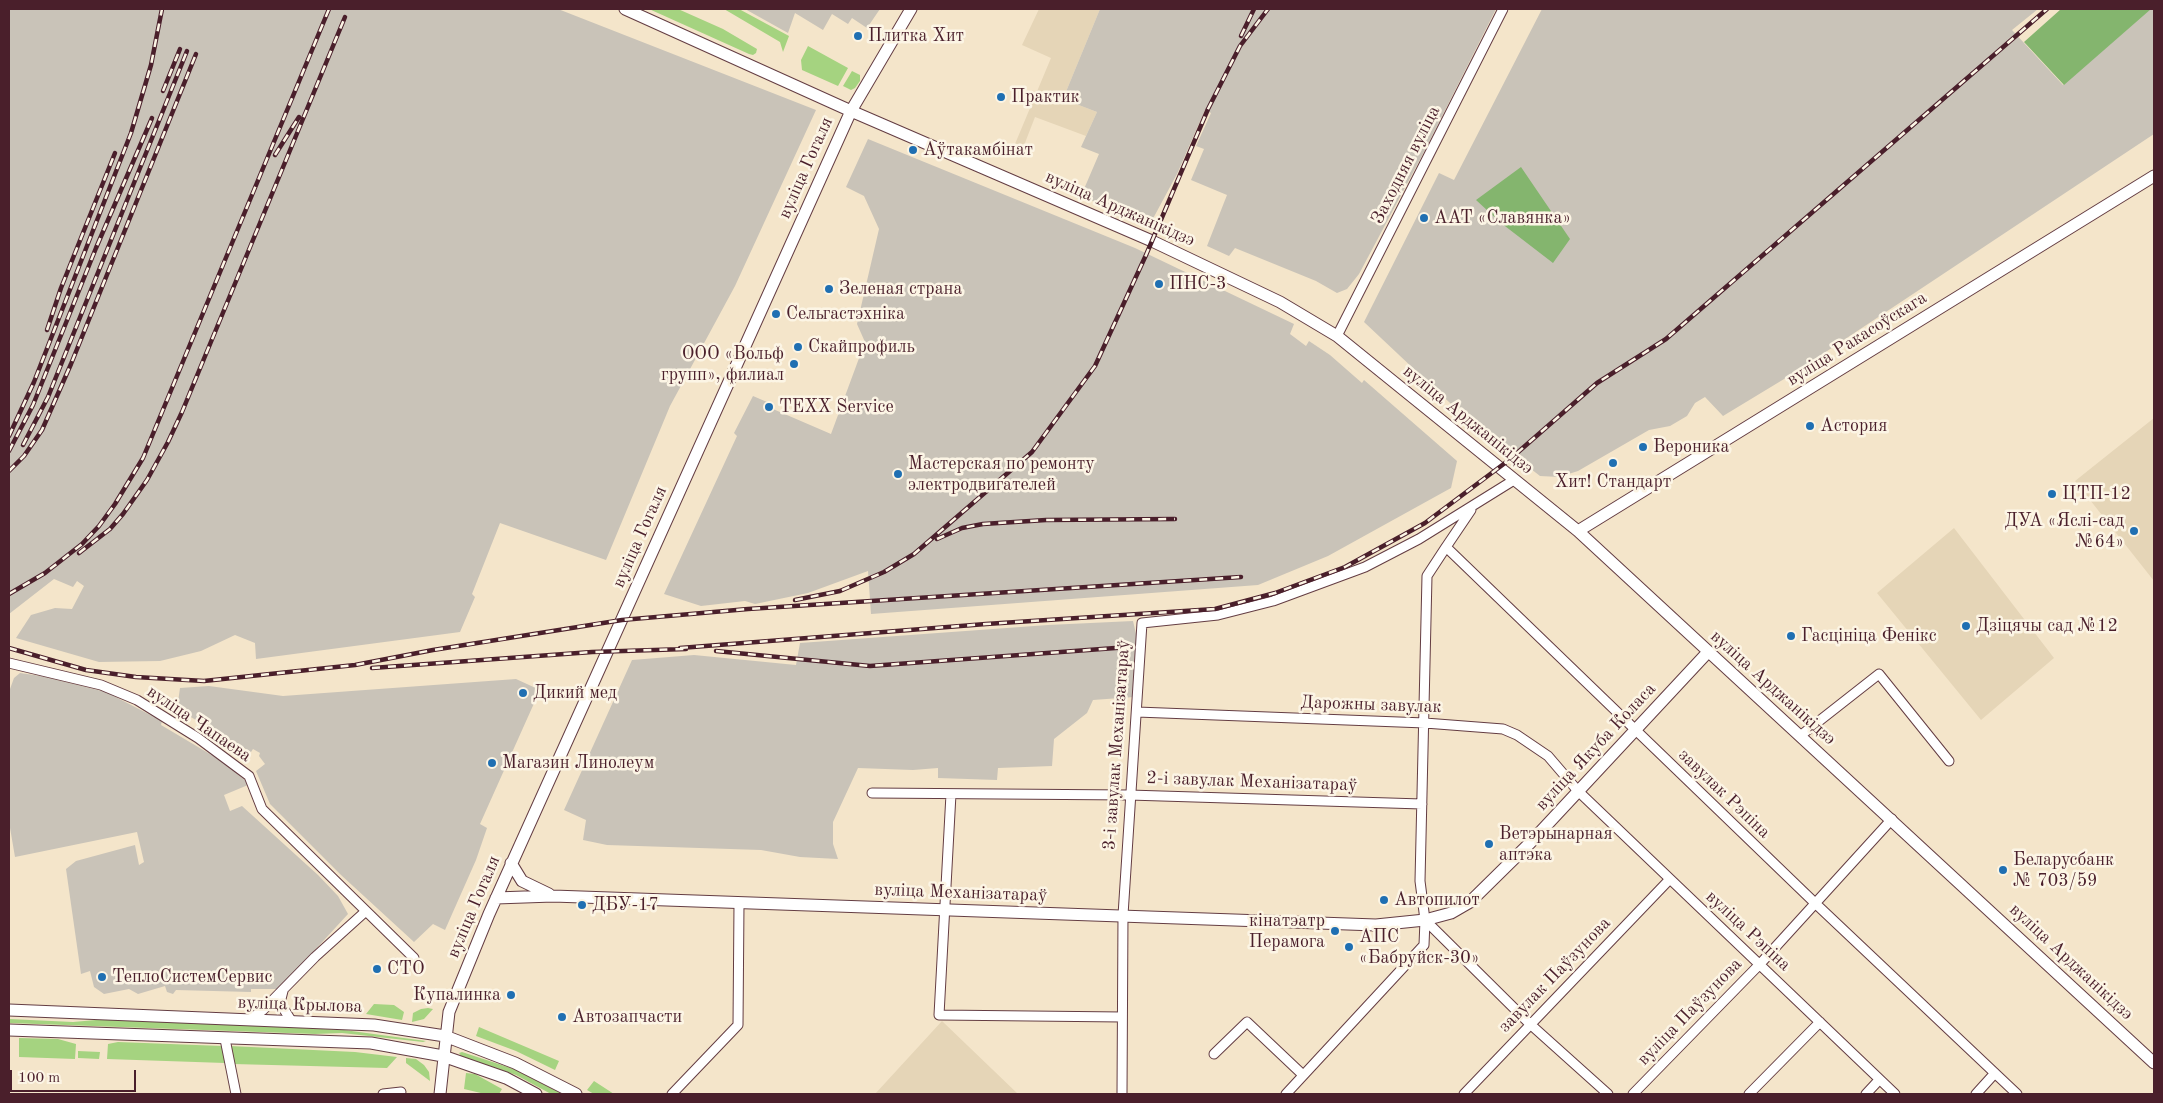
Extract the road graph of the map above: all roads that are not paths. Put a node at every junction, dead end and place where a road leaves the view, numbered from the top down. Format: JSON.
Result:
{"nodes":[{"id":1,"x":625,"y":9,"type":"edge"},
{"id":2,"x":911,"y":9,"type":"edge"},
{"id":3,"x":1503,"y":9,"type":"edge"},
{"id":4,"x":851,"y":111,"type":"junction"},
{"id":5,"x":2154,"y":176,"type":"edge"},
{"id":6,"x":1337,"y":336,"type":"junction"},
{"id":7,"x":1514,"y":480,"type":"junction"},
{"id":8,"x":1473,"y":507,"type":"junction"},
{"id":9,"x":1578,"y":531,"type":"junction"},
{"id":10,"x":1446,"y":548,"type":"junction"},
{"id":11,"x":1708,"y":652,"type":"junction"},
{"id":12,"x":9,"y":663,"type":"edge"},
{"id":13,"x":1137,"y":712,"type":"junction"},
{"id":14,"x":1425,"y":723,"type":"junction"},
{"id":15,"x":1635,"y":730,"type":"junction"},
{"id":16,"x":1800,"y":736,"type":"junction"},
{"id":17,"x":1949,"y":761,"type":"dead end"},
{"id":18,"x":1578,"y":791,"type":"junction"},
{"id":19,"x":872,"y":793,"type":"dead end"},
{"id":20,"x":950,"y":794,"type":"junction"},
{"id":21,"x":1129,"y":795,"type":"junction"},
{"id":22,"x":1422,"y":804,"type":"junction"},
{"id":23,"x":1892,"y":819,"type":"junction"},
{"id":24,"x":512,"y":863,"type":"junction"},
{"id":25,"x":1670,"y":880,"type":"junction"},
{"id":26,"x":552,"y":896,"type":"junction"},
{"id":27,"x":496,"y":898,"type":"junction"},
{"id":28,"x":739,"y":904,"type":"junction"},
{"id":29,"x":1816,"y":904,"type":"junction"},
{"id":30,"x":366,"y":911,"type":"junction"},
{"id":31,"x":945,"y":911,"type":"junction"},
{"id":32,"x":1123,"y":915,"type":"junction"},
{"id":33,"x":1425,"y":920,"type":"junction"},
{"id":34,"x":414,"y":958,"type":"dead end"},
{"id":35,"x":1760,"y":964,"type":"junction"},
{"id":36,"x":283,"y":991,"type":"junction"},
{"id":37,"x":9,"y":1010,"type":"edge"},
{"id":38,"x":1122,"y":1018,"type":"junction"},
{"id":39,"x":248,"y":1020,"type":"junction"},
{"id":40,"x":292,"y":1022,"type":"junction"},
{"id":41,"x":1820,"y":1022,"type":"junction"},
{"id":42,"x":1530,"y":1024,"type":"junction"},
{"id":43,"x":9,"y":1030,"type":"edge"},
{"id":44,"x":445,"y":1036,"type":"junction"},
{"id":45,"x":225,"y":1039,"type":"junction"},
{"id":46,"x":1214,"y":1054,"type":"dead end"},
{"id":47,"x":443,"y":1056,"type":"junction"},
{"id":48,"x":2154,"y":1063,"type":"edge"},
{"id":49,"x":1995,"y":1073,"type":"junction"},
{"id":50,"x":1303,"y":1076,"type":"junction"},
{"id":51,"x":1879,"y":1080,"type":"junction"},
{"id":52,"x":401,"y":1092,"type":"dead end"},
{"id":53,"x":236,"y":1094,"type":"edge"},
{"id":54,"x":383,"y":1094,"type":"edge"},
{"id":55,"x":440,"y":1094,"type":"edge"},
{"id":56,"x":536,"y":1094,"type":"edge"},
{"id":57,"x":576,"y":1094,"type":"edge"},
{"id":58,"x":672,"y":1094,"type":"edge"},
{"id":59,"x":1122,"y":1094,"type":"edge"},
{"id":60,"x":1286,"y":1094,"type":"edge"},
{"id":61,"x":1464,"y":1094,"type":"edge"},
{"id":62,"x":1608,"y":1094,"type":"edge"},
{"id":63,"x":1633,"y":1094,"type":"edge"},
{"id":64,"x":1749,"y":1094,"type":"edge"},
{"id":65,"x":1866,"y":1094,"type":"edge"},
{"id":66,"x":1895,"y":1094,"type":"edge"},
{"id":67,"x":1976,"y":1094,"type":"edge"},
{"id":68,"x":2016,"y":1094,"type":"edge"}],
"edges":[{"from":1,"to":4,"type":"main road","name":"вуліца Арджанікідзэ"},
{"from":2,"to":4,"type":"main road","name":"вуліца Гогаля"},
{"from":3,"to":6,"type":"street","name":"Заходняя вуліца"},
{"from":4,"to":6,"type":"main road","name":"вуліца Арджанікідзэ"},
{"from":4,"to":24,"type":"main road","name":"вуліца Гогаля"},
{"from":5,"to":9,"type":"main road","name":"вуліца Ракасоўскага"},
{"from":6,"to":7,"type":"main road","name":"вуліца Арджанікідзэ"},
{"from":7,"to":8,"type":"street","name":"3-і завулак Механізатараў"},
{"from":7,"to":9,"type":"main road","name":"вуліца Арджанікідзэ"},
{"from":8,"to":10,"type":"street"},
{"from":8,"to":13,"type":"street","name":"3-і завулак Механізатараў"},
{"from":9,"to":11,"type":"main road","name":"вуліца Арджанікідзэ"},
{"from":10,"to":14,"type":"street"},
{"from":10,"to":15,"type":"street","name":"завулак Рэпіна"},
{"from":11,"to":15,"type":"main road","name":"вуліца Якуба Коласа"},
{"from":11,"to":16,"type":"main road","name":"вуліца Арджанікідзэ"},
{"from":12,"to":30,"type":"street","name":"вуліца Чапаева"},
{"from":13,"to":14,"type":"street","name":"Дарожны завулак"},
{"from":13,"to":21,"type":"street","name":"3-і завулак Механізатараў"},
{"from":14,"to":18,"type":"street","name":"Дарожны завулак"},
{"from":14,"to":22,"type":"street"},
{"from":15,"to":18,"type":"main road","name":"вуліца Якуба Коласа"},
{"from":15,"to":29,"type":"street","name":"завулак Рэпіна"},
{"from":16,"to":17,"type":"street"},
{"from":16,"to":23,"type":"main road","name":"вуліца Арджанікідзэ"},
{"from":18,"to":25,"type":"street","name":"вуліца Рэпіна"},
{"from":18,"to":33,"type":"main road","name":"вуліца Якуба Коласа"},
{"from":19,"to":20,"type":"street","name":"2-і завулак Механізатараў"},
{"from":20,"to":21,"type":"street","name":"2-і завулак Механізатараў"},
{"from":20,"to":31,"type":"street"},
{"from":21,"to":22,"type":"street","name":"2-і завулак Механізатараў"},
{"from":21,"to":32,"type":"street","name":"3-і завулак Механізатараў"},
{"from":22,"to":33,"type":"street"},
{"from":23,"to":29,"type":"street","name":"вуліца Паўзунова"},
{"from":23,"to":48,"type":"main road","name":"вуліца Арджанікідзэ"},
{"from":24,"to":26,"type":"main road"},
{"from":24,"to":27,"type":"main road","name":"вуліца Гогаля"},
{"from":25,"to":35,"type":"street","name":"вуліца Рэпіна"},
{"from":25,"to":42,"type":"street","name":"завулак Паўзунова"},
{"from":26,"to":27,"type":"main road","name":"вуліца Механізатараў"},
{"from":26,"to":28,"type":"main road","name":"вуліца Механізатараў"},
{"from":27,"to":44,"type":"main road","name":"вуліца Гогаля"},
{"from":28,"to":31,"type":"main road","name":"вуліца Механізатараў"},
{"from":28,"to":58,"type":"street"},
{"from":29,"to":35,"type":"street","name":"вуліца Паўзунова"},
{"from":29,"to":49,"type":"street","name":"завулак Рэпіна"},
{"from":30,"to":34,"type":"street","name":"вуліца Чапаева"},
{"from":30,"to":36,"type":"street"},
{"from":31,"to":32,"type":"main road","name":"вуліца Механізатараў"},
{"from":31,"to":38,"type":"street"},
{"from":32,"to":33,"type":"main road","name":"вуліца Механізатараў"},
{"from":32,"to":38,"type":"street","name":"3-і завулак Механізатараў"},
{"from":33,"to":42,"type":"street"},
{"from":33,"to":50,"type":"street"},
{"from":35,"to":41,"type":"street","name":"вуліца Рэпіна"},
{"from":35,"to":63,"type":"street","name":"вуліца Паўзунова"},
{"from":36,"to":39,"type":"street"},
{"from":36,"to":40,"type":"street"},
{"from":37,"to":39,"type":"main road","name":"вуліца Крылова"},
{"from":38,"to":59,"type":"street","name":"3-і завулак Механізатараў"},
{"from":39,"to":40,"type":"main road","name":"вуліца Крылова"},
{"from":40,"to":44,"type":"main road","name":"вуліца Крылова"},
{"from":41,"to":51,"type":"street","name":"вуліца Рэпіна"},
{"from":41,"to":64,"type":"street"},
{"from":42,"to":61,"type":"street","name":"завулак Паўзунова"},
{"from":42,"to":62,"type":"street"},
{"from":43,"to":45,"type":"main road","name":"вуліца Крылова"},
{"from":44,"to":47,"type":"main road","name":"вуліца Гогаля"},
{"from":44,"to":57,"type":"main road","name":"вуліца Крылова"},
{"from":45,"to":47,"type":"main road","name":"вуліца Крылова"},
{"from":45,"to":53,"type":"street"},
{"from":46,"to":50,"type":"street"},
{"from":47,"to":55,"type":"main road","name":"вуліца Гогаля"},
{"from":47,"to":56,"type":"main road","name":"вуліца Крылова"},
{"from":49,"to":67,"type":"street"},
{"from":49,"to":68,"type":"street","name":"завулак Рэпіна"},
{"from":50,"to":60,"type":"street"},
{"from":51,"to":65,"type":"street"},
{"from":51,"to":66,"type":"street","name":"вуліца Рэпіна"},
{"from":52,"to":54,"type":"street"}]}
